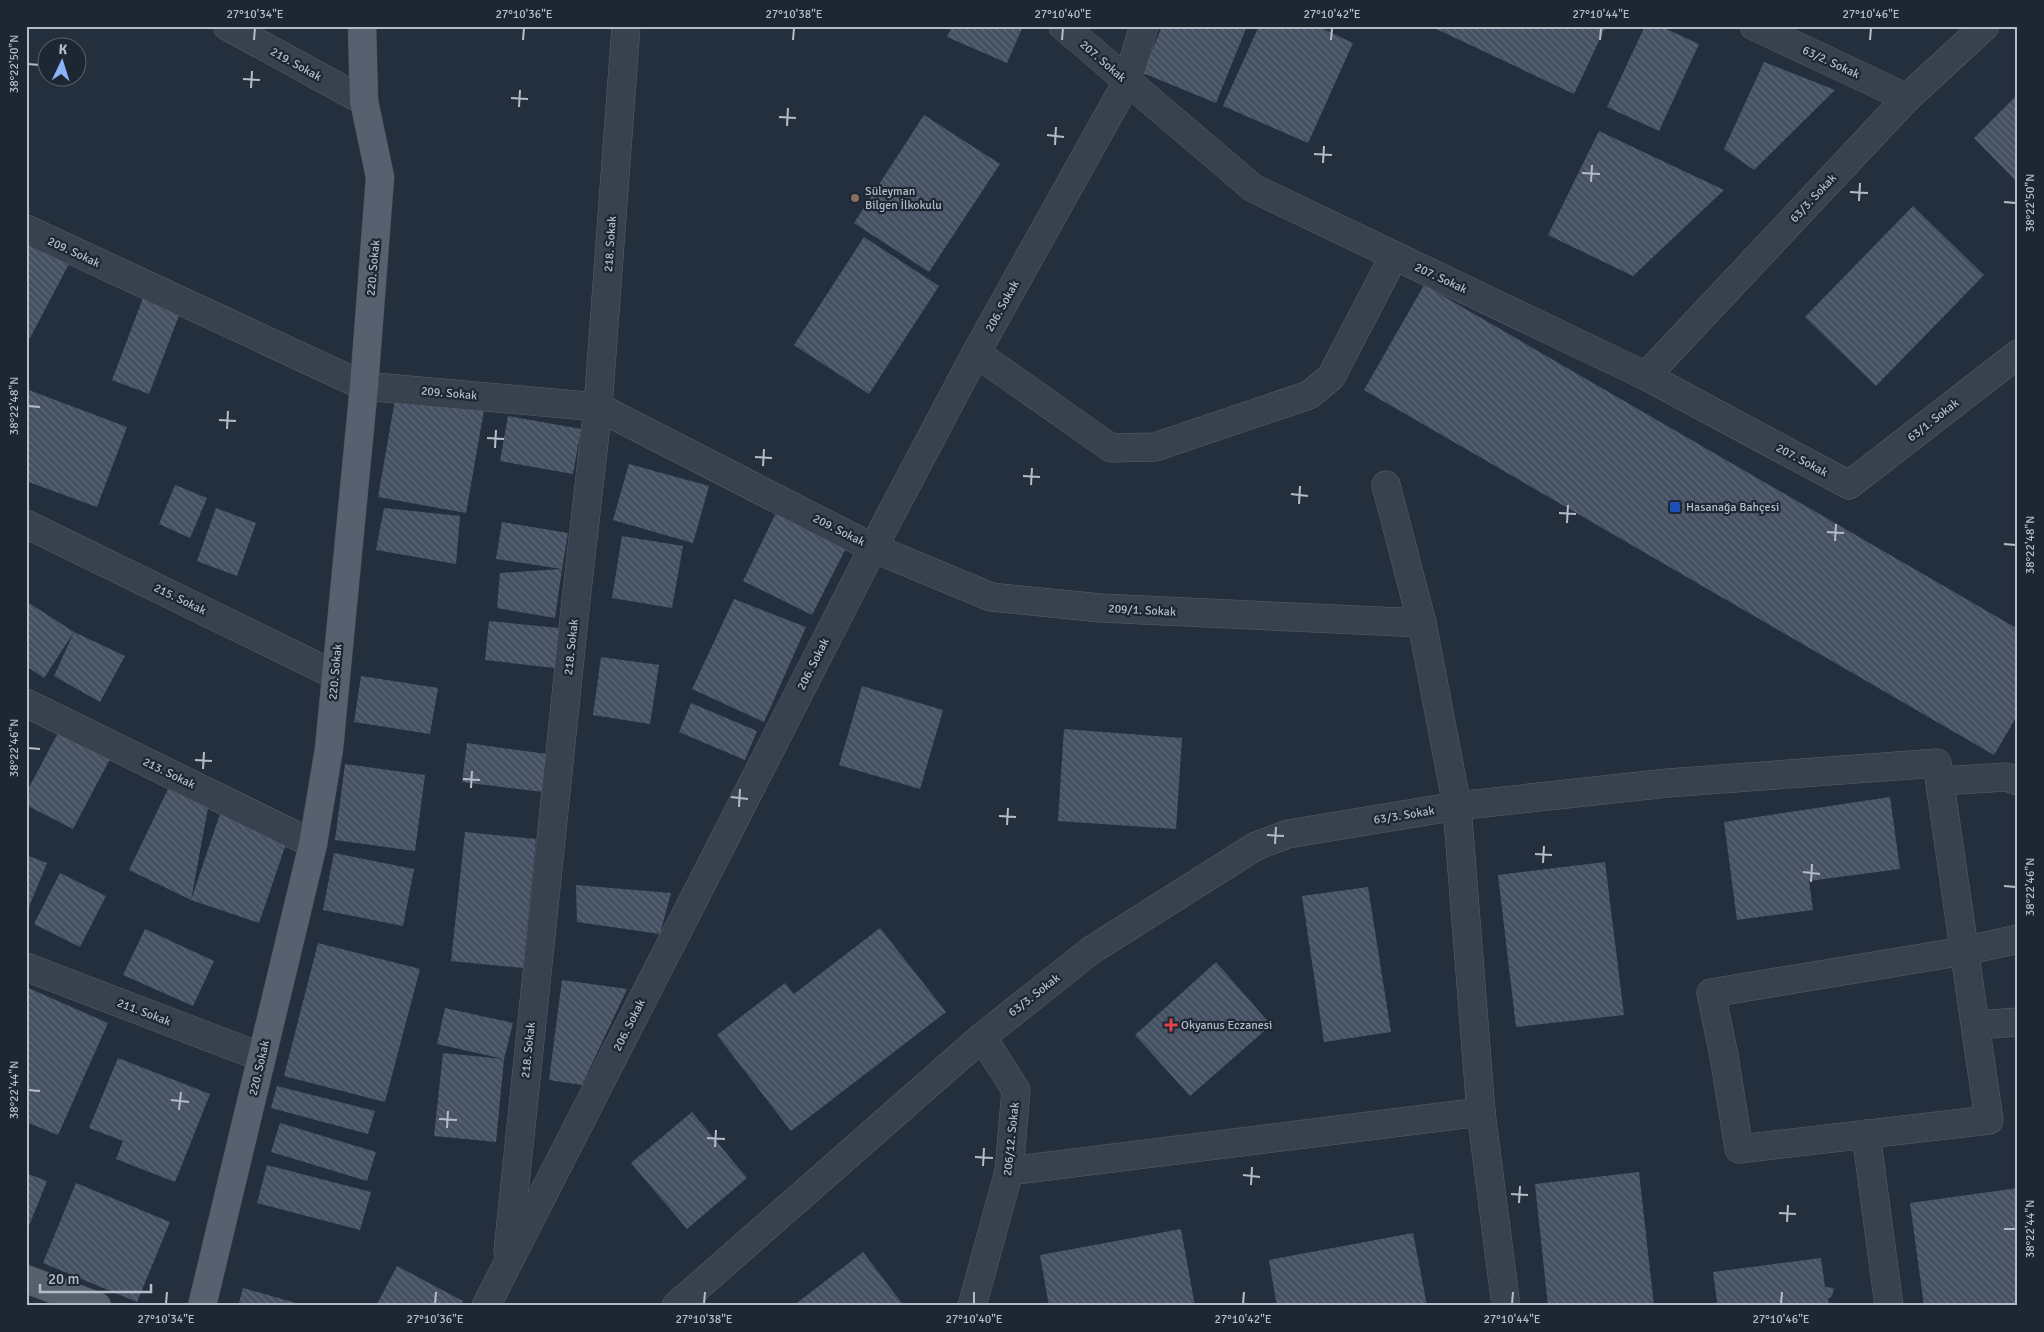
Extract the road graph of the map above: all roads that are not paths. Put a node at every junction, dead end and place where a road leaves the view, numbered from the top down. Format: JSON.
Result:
{"nodes":[{"id":1,"x":227,"y":26,"type":"edge"},
{"id":2,"x":362,"y":26,"type":"edge"},
{"id":3,"x":626,"y":26,"type":"edge"},
{"id":4,"x":1063,"y":26,"type":"edge"},
{"id":5,"x":1144,"y":26,"type":"edge"},
{"id":6,"x":1754,"y":26,"type":"edge"},
{"id":7,"x":1985,"y":26,"type":"edge"},
{"id":8,"x":1127,"y":82,"type":"junction"},
{"id":9,"x":1907,"y":98,"type":"junction"},
{"id":10,"x":364,"y":101,"type":"junction"},
{"id":11,"x":26,"y":229,"type":"edge"},
{"id":12,"x":1394,"y":256,"type":"junction"},
{"id":13,"x":976,"y":353,"type":"junction"},
{"id":14,"x":2018,"y":354,"type":"edge"},
{"id":15,"x":1646,"y":376,"type":"junction"},
{"id":16,"x":364,"y":386,"type":"junction"},
{"id":17,"x":598,"y":407,"type":"junction"},
{"id":18,"x":1386,"y":485,"type":"dead end"},
{"id":19,"x":1849,"y":486,"type":"joint"},
{"id":20,"x":26,"y":524,"type":"edge"},
{"id":21,"x":873,"y":548,"type":"junction"},
{"id":22,"x":1422,"y":623,"type":"junction"},
{"id":23,"x":335,"y":674,"type":"junction"},
{"id":24,"x":26,"y":703,"type":"edge"},
{"id":25,"x":1940,"y":781,"type":"junction"},
{"id":26,"x":2018,"y":781,"type":"edge"},
{"id":27,"x":1457,"y":806,"type":"junction"},
{"id":28,"x":313,"y":844,"type":"junction"},
{"id":29,"x":2018,"y":939,"type":"edge"},
{"id":30,"x":1964,"y":951,"type":"junction"},
{"id":31,"x":26,"y":966,"type":"edge"},
{"id":32,"x":2018,"y":1022,"type":"edge"},
{"id":33,"x":1977,"y":1025,"type":"junction"},
{"id":34,"x":982,"y":1037,"type":"junction"},
{"id":35,"x":262,"y":1057,"type":"junction"},
{"id":36,"x":1480,"y":1112,"type":"junction"},
{"id":37,"x":1866,"y":1134,"type":"junction"},
{"id":38,"x":1009,"y":1171,"type":"junction"},
{"id":39,"x":506,"y":1267,"type":"junction"},
{"id":40,"x":26,"y":1279,"type":"edge"},
{"id":41,"x":97,"y":1306,"type":"edge"},
{"id":42,"x":202,"y":1306,"type":"edge"},
{"id":43,"x":486,"y":1306,"type":"edge"},
{"id":44,"x":676,"y":1306,"type":"edge"},
{"id":45,"x":972,"y":1306,"type":"edge"},
{"id":46,"x":1506,"y":1306,"type":"edge"},
{"id":47,"x":1889,"y":1306,"type":"edge"}],
"edges":[{"from":1,"to":10,"type":"street","name":"219. Sokak"},
{"from":2,"to":10,"type":"main road","name":"220. Sokak"},
{"from":3,"to":17,"type":"street","name":"218. Sokak"},
{"from":4,"to":8,"type":"street","name":"207. Sokak"},
{"from":5,"to":8,"type":"street","name":"206. Sokak"},
{"from":6,"to":9,"type":"street","name":"63/2. Sokak"},
{"from":7,"to":9,"type":"street","name":"63/3. Sokak"},
{"from":8,"to":12,"type":"street","name":"207. Sokak"},
{"from":8,"to":13,"type":"street","name":"206. Sokak"},
{"from":9,"to":15,"type":"street","name":"63/3. Sokak"},
{"from":10,"to":16,"type":"main road","name":"220. Sokak"},
{"from":11,"to":16,"type":"street","name":"209. Sokak"},
{"from":12,"to":13,"type":"street"},
{"from":12,"to":15,"type":"street","name":"207. Sokak"},
{"from":13,"to":21,"type":"street","name":"206. Sokak"},
{"from":14,"to":19,"type":"street","name":"63/1. Sokak"},
{"from":15,"to":19,"type":"street","name":"207. Sokak"},
{"from":16,"to":17,"type":"street","name":"209. Sokak"},
{"from":16,"to":23,"type":"main road","name":"220. Sokak"},
{"from":17,"to":21,"type":"street","name":"209. Sokak"},
{"from":17,"to":39,"type":"street","name":"218. Sokak"},
{"from":18,"to":22,"type":"street"},
{"from":20,"to":23,"type":"street","name":"215. Sokak"},
{"from":21,"to":22,"type":"street","name":"209/1. Sokak"},
{"from":21,"to":39,"type":"street","name":"206. Sokak"},
{"from":22,"to":27,"type":"street"},
{"from":23,"to":28,"type":"main road","name":"220. Sokak"},
{"from":24,"to":28,"type":"street","name":"213. Sokak"},
{"from":25,"to":26,"type":"street"},
{"from":25,"to":27,"type":"street","name":"63/3. Sokak"},
{"from":25,"to":30,"type":"street"},
{"from":27,"to":34,"type":"street","name":"63/3. Sokak"},
{"from":27,"to":36,"type":"street"},
{"from":28,"to":35,"type":"main road","name":"220. Sokak"},
{"from":29,"to":30,"type":"street"},
{"from":30,"to":33,"type":"street"},
{"from":30,"to":37,"type":"street"},
{"from":31,"to":35,"type":"street","name":"211. Sokak"},
{"from":32,"to":33,"type":"street"},
{"from":33,"to":37,"type":"street"},
{"from":34,"to":38,"type":"street","name":"206/12. Sokak"},
{"from":34,"to":44,"type":"street","name":"63/3. Sokak"},
{"from":35,"to":42,"type":"main road","name":"220. Sokak"},
{"from":36,"to":38,"type":"street"},
{"from":36,"to":46,"type":"street"},
{"from":37,"to":47,"type":"street"},
{"from":38,"to":45,"type":"street","name":"206/12. Sokak"},
{"from":39,"to":43,"type":"street","name":"206. Sokak"},
{"from":40,"to":41,"type":"main road"}]}
